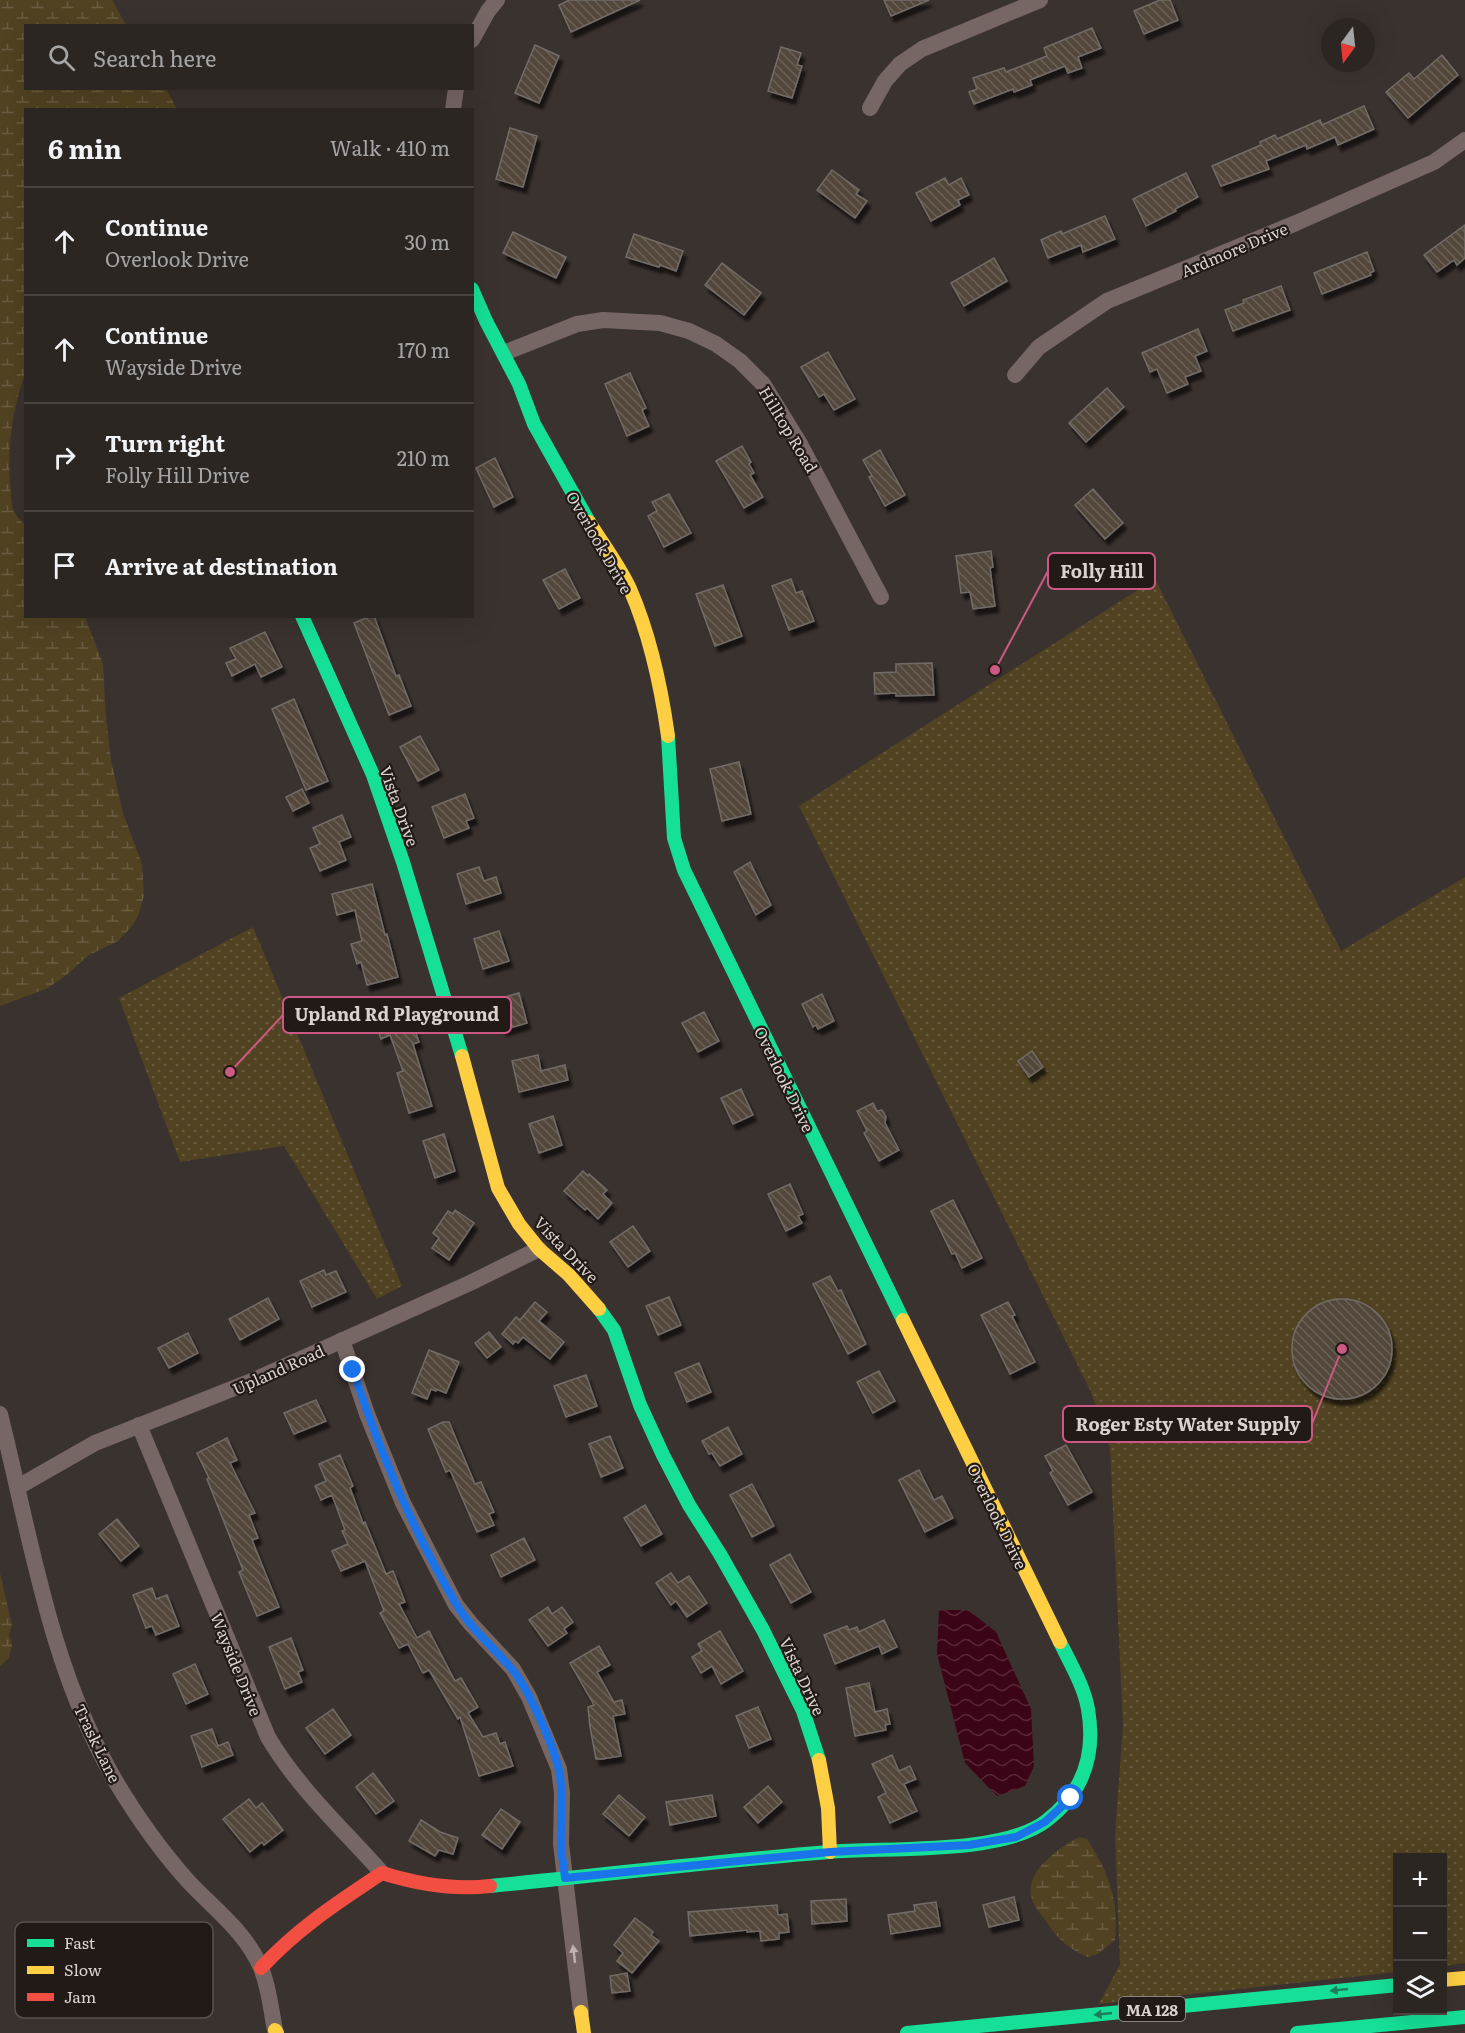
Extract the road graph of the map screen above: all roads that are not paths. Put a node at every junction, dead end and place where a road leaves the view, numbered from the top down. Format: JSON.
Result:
{"nodes":[{"id":1,"x":497,"y":0,"type":"edge"},
{"id":2,"x":1040,"y":0,"type":"edge"},
{"id":3,"x":474,"y":36,"type":"edge"},
{"id":4,"x":456,"y":90,"type":"edge"},
{"id":5,"x":453,"y":108,"type":"edge"},
{"id":6,"x":870,"y":108,"type":"dead end"},
{"id":7,"x":1465,"y":140,"type":"edge"},
{"id":8,"x":474,"y":294,"type":"edge"},
{"id":9,"x":504,"y":353,"type":"junction"},
{"id":10,"x":1015,"y":375,"type":"dead end"},
{"id":11,"x":881,"y":597,"type":"dead end"},
{"id":12,"x":303,"y":618,"type":"edge"},
{"id":13,"x":539,"y":1250,"type":"junction"},
{"id":14,"x":342,"y":1340,"type":"junction"},
{"id":15,"x":0,"y":1414,"type":"edge"},
{"id":16,"x":139,"y":1425,"type":"junction"},
{"id":17,"x":18,"y":1487,"type":"junction"},
{"id":18,"x":830,"y":1852,"type":"junction"},
{"id":19,"x":382,"y":1873,"type":"junction"},
{"id":20,"x":565,"y":1878,"type":"junction"},
{"id":21,"x":261,"y":1968,"type":"junction"},
{"id":22,"x":1465,"y":1978,"type":"edge"},
{"id":23,"x":1447,"y":1980,"type":"edge"},
{"id":24,"x":1393,"y":1985,"type":"edge"},
{"id":25,"x":581,"y":2012,"type":"joint"},
{"id":26,"x":1465,"y":2017,"type":"edge"},
{"id":27,"x":276,"y":2032,"type":"edge"},
{"id":28,"x":584,"y":2033,"type":"edge"},
{"id":29,"x":907,"y":2033,"type":"edge"},
{"id":30,"x":1298,"y":2033,"type":"edge"}],
"edges":[{"from":1,"to":3,"type":"street"},
{"from":2,"to":6,"type":"street"},
{"from":4,"to":5,"type":"street"},
{"from":7,"to":10,"type":"street","name":"Ardmore Drive"},
{"from":8,"to":9,"type":"main road","name":"Overlook Drive"},
{"from":9,"to":11,"type":"street","name":"Hilltop Road"},
{"from":9,"to":18,"type":"main road","name":"Overlook Drive"},
{"from":12,"to":13,"type":"main road","name":"Vista Drive"},
{"from":13,"to":14,"type":"street","name":"Upland Road"},
{"from":13,"to":18,"type":"main road","name":"Vista Drive"},
{"from":14,"to":16,"type":"street","name":"Upland Road"},
{"from":14,"to":20,"type":"street"},
{"from":15,"to":17,"type":"street","name":"Trask Lane"},
{"from":16,"to":17,"type":"street","name":"Upland Road"},
{"from":16,"to":19,"type":"street","name":"Wayside Drive"},
{"from":17,"to":21,"type":"street","name":"Trask Lane"},
{"from":18,"to":20,"type":"main road"},
{"from":19,"to":20,"type":"main road"},
{"from":19,"to":21,"type":"main road"},
{"from":25,"to":20,"type":"street","one_way":true},
{"from":21,"to":27,"type":"street","name":"Trask Lane"},
{"from":22,"to":23,"type":"main road"},
{"from":24,"to":29,"type":"main road","number":"MA 128","one_way":true},
{"from":25,"to":28,"type":"main road"},
{"from":26,"to":30,"type":"main road"}]}
